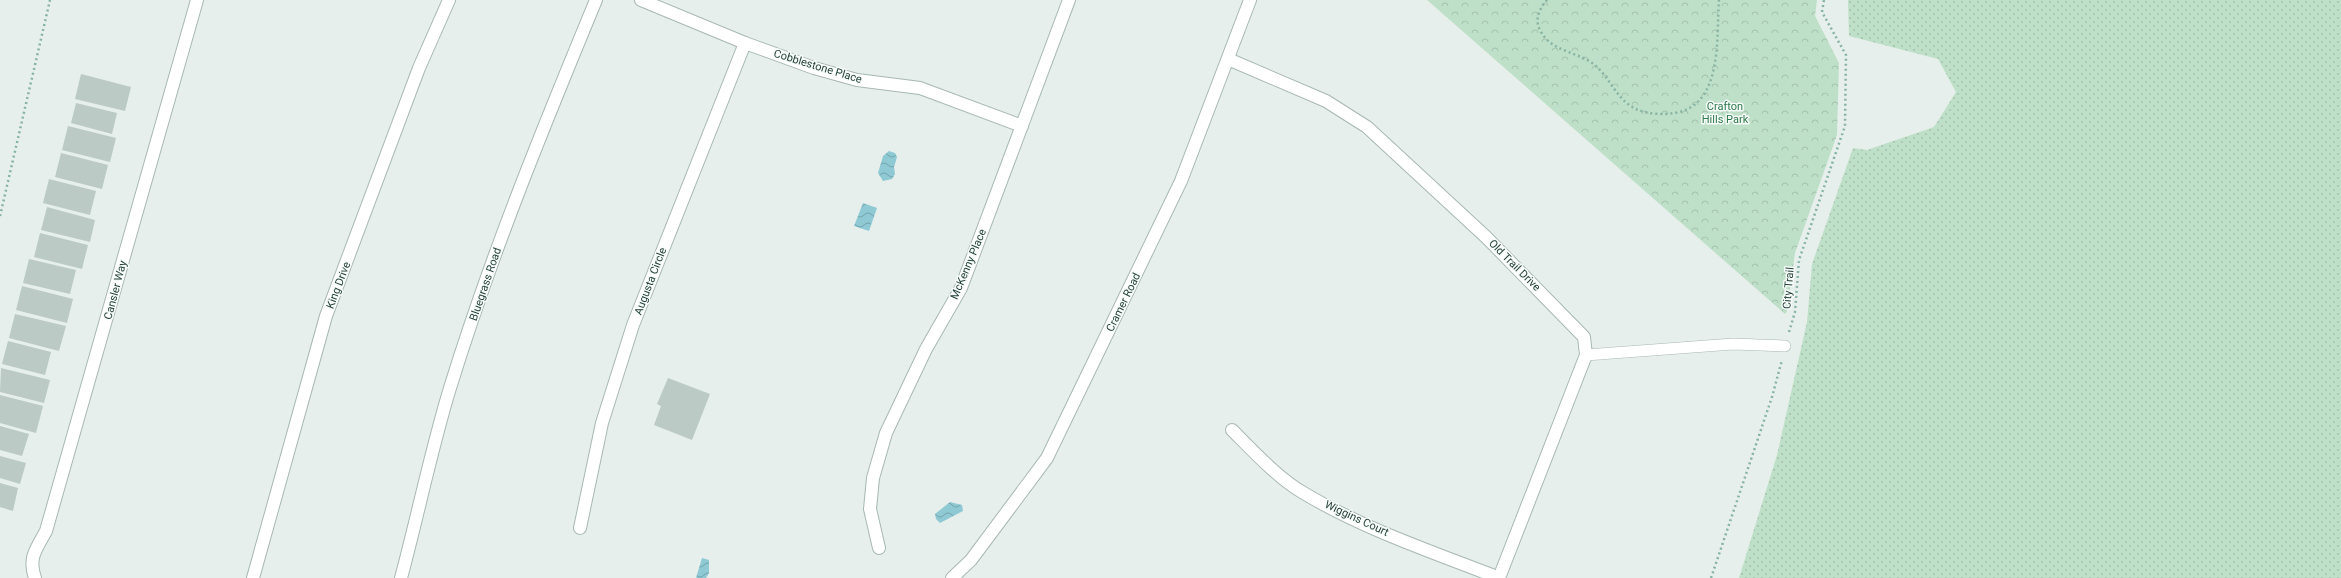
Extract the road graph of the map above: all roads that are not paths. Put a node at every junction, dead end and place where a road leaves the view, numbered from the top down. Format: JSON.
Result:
{"nodes":[{"id":1,"x":197,"y":0,"type":"edge"},
{"id":2,"x":449,"y":0,"type":"edge"},
{"id":3,"x":596,"y":0,"type":"edge"},
{"id":4,"x":641,"y":0,"type":"edge"},
{"id":5,"x":1069,"y":0,"type":"edge"},
{"id":6,"x":1250,"y":0,"type":"edge"},
{"id":7,"x":745,"y":43,"type":"junction"},
{"id":8,"x":1228,"y":60,"type":"junction"},
{"id":9,"x":1022,"y":126,"type":"junction"},
{"id":10,"x":1785,"y":346,"type":"road end"},
{"id":11,"x":1586,"y":355,"type":"junction"},
{"id":12,"x":1232,"y":430,"type":"dead end"},
{"id":13,"x":580,"y":528,"type":"dead end"},
{"id":14,"x":878,"y":548,"type":"dead end"},
{"id":15,"x":36,"y":578,"type":"edge"},
{"id":16,"x":253,"y":578,"type":"edge"},
{"id":17,"x":401,"y":578,"type":"edge"},
{"id":18,"x":952,"y":578,"type":"edge"},
{"id":19,"x":1499,"y":578,"type":"edge"}],
"edges":[{"from":1,"to":15,"type":"street","name":"Cansler Way"},
{"from":2,"to":16,"type":"street","name":"King Drive"},
{"from":3,"to":17,"type":"street","name":"Bluegrass Road"},
{"from":4,"to":7,"type":"street","name":"Cobblestone Place"},
{"from":5,"to":9,"type":"street","name":"McKenny Place"},
{"from":6,"to":8,"type":"street","name":"Cramer Road"},
{"from":7,"to":9,"type":"street","name":"Cobblestone Place"},
{"from":7,"to":13,"type":"street","name":"Augusta Circle"},
{"from":8,"to":11,"type":"street","name":"Old Trail Drive"},
{"from":8,"to":18,"type":"street","name":"Cramer Road"},
{"from":9,"to":14,"type":"street","name":"McKenny Place"},
{"from":10,"to":11,"type":"lane"},
{"from":11,"to":19,"type":"street"},
{"from":12,"to":19,"type":"street","name":"Wiggins Court"}]}
